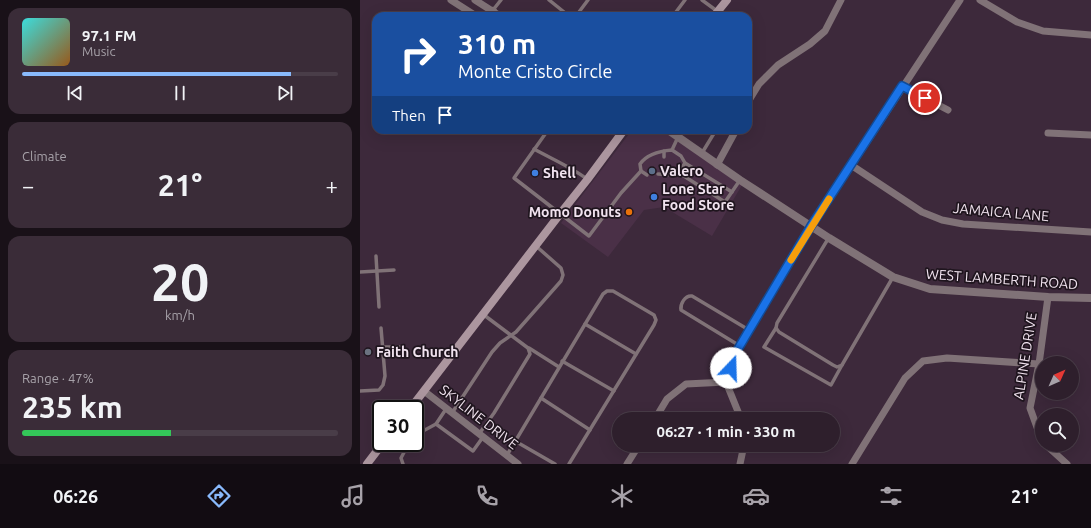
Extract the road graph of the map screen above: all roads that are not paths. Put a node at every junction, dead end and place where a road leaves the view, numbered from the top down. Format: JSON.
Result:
{"nodes":[{"id":1,"x":451,"y":0,"type":"edge"},
{"id":2,"x":475,"y":0,"type":"edge"},
{"id":3,"x":501,"y":0,"type":"edge"},
{"id":4,"x":550,"y":0,"type":"edge"},
{"id":5,"x":588,"y":0,"type":"edge"},
{"id":6,"x":685,"y":0,"type":"edge"},
{"id":7,"x":702,"y":0,"type":"edge"},
{"id":8,"x":727,"y":0,"type":"edge"},
{"id":9,"x":842,"y":0,"type":"edge"},
{"id":10,"x":960,"y":0,"type":"edge"},
{"id":11,"x":980,"y":0,"type":"edge"},
{"id":12,"x":470,"y":12,"type":"edge"},
{"id":13,"x":489,"y":12,"type":"edge"},
{"id":14,"x":492,"y":12,"type":"edge"},
{"id":15,"x":564,"y":12,"type":"edge"},
{"id":16,"x":579,"y":12,"type":"edge"},
{"id":17,"x":676,"y":12,"type":"edge"},
{"id":18,"x":714,"y":12,"type":"edge"},
{"id":19,"x":718,"y":12,"type":"edge"},
{"id":20,"x":1091,"y":35,"type":"edge"},
{"id":21,"x":902,"y":86,"type":"junction"},
{"id":22,"x":752,"y":95,"type":"edge"},
{"id":23,"x":948,"y":110,"type":"dead end"},
{"id":24,"x":1048,"y":133,"type":"dead end"},
{"id":25,"x":545,"y":134,"type":"edge"},
{"id":26,"x":621,"y":134,"type":"edge"},
{"id":27,"x":674,"y":134,"type":"edge"},
{"id":28,"x":714,"y":134,"type":"edge"},
{"id":29,"x":734,"y":134,"type":"edge"},
{"id":30,"x":1091,"y":135,"type":"edge"},
{"id":31,"x":678,"y":137,"type":"junction"},
{"id":32,"x":534,"y":149,"type":"junction"},
{"id":33,"x":672,"y":150,"type":"junction"},
{"id":34,"x":664,"y":151,"type":"junction"},
{"id":35,"x":701,"y":154,"type":"junction"},
{"id":36,"x":664,"y":157,"type":"dead end"},
{"id":37,"x":685,"y":163,"type":"junction"},
{"id":38,"x":717,"y":165,"type":"junction"},
{"id":39,"x":851,"y":165,"type":"junction"},
{"id":40,"x":665,"y":167,"type":"dead end"},
{"id":41,"x":641,"y":171,"type":"junction"},
{"id":42,"x":679,"y":173,"type":"junction"},
{"id":43,"x":658,"y":174,"type":"dead end"},
{"id":44,"x":665,"y":174,"type":"junction"},
{"id":45,"x":647,"y":175,"type":"dead end"},
{"id":46,"x":587,"y":180,"type":"junction"},
{"id":47,"x":740,"y":180,"type":"junction"},
{"id":48,"x":732,"y":192,"type":"junction"},
{"id":49,"x":560,"y":214,"type":"junction"},
{"id":50,"x":811,"y":226,"type":"junction"},
{"id":51,"x":1091,"y":232,"type":"edge"},
{"id":52,"x":829,"y":238,"type":"junction"},
{"id":53,"x":535,"y":246,"type":"junction"},
{"id":54,"x":376,"y":256,"type":"dead end"},
{"id":55,"x":394,"y":270,"type":"dead end"},
{"id":56,"x":376,"y":271,"type":"junction"},
{"id":57,"x":360,"y":272,"type":"edge"},
{"id":58,"x":893,"y":277,"type":"junction"},
{"id":59,"x":1048,"y":297,"type":"junction"},
{"id":60,"x":1091,"y":298,"type":"edge"},
{"id":61,"x":379,"y":307,"type":"dead end"},
{"id":62,"x":483,"y":314,"type":"junction"},
{"id":63,"x":585,"y":324,"type":"junction"},
{"id":64,"x":381,"y":328,"type":"dead end"},
{"id":65,"x":776,"y":328,"type":"junction"},
{"id":66,"x":749,"y":330,"type":"junction"},
{"id":67,"x":511,"y":336,"type":"junction"},
{"id":68,"x":740,"y":346,"type":"junction"},
{"id":69,"x":382,"y":347,"type":"junction"},
{"id":70,"x":400,"y":347,"type":"dead end"},
{"id":71,"x":528,"y":348,"type":"junction"},
{"id":72,"x":636,"y":354,"type":"junction"},
{"id":73,"x":1040,"y":356,"type":"edge"},
{"id":74,"x":562,"y":361,"type":"junction"},
{"id":75,"x":1035,"y":364,"type":"edge"},
{"id":76,"x":842,"y":365,"type":"junction"},
{"id":77,"x":559,"y":368,"type":"junction"},
{"id":78,"x":726,"y":382,"type":"junction"},
{"id":79,"x":1035,"y":384,"type":"edge"},
{"id":80,"x":360,"y":391,"type":"edge"},
{"id":81,"x":424,"y":391,"type":"junction"},
{"id":82,"x":614,"y":391,"type":"junction"},
{"id":83,"x":541,"y":398,"type":"junction"},
{"id":84,"x":417,"y":400,"type":"edge"},
{"id":85,"x":449,"y":411,"type":"junction"},
{"id":86,"x":659,"y":412,"type":"edge"},
{"id":87,"x":738,"y":412,"type":"edge"},
{"id":88,"x":1035,"y":422,"type":"edge"},
{"id":89,"x":436,"y":424,"type":"junction"},
{"id":90,"x":424,"y":430,"type":"edge"},
{"id":91,"x":590,"y":430,"type":"junction"},
{"id":92,"x":481,"y":435,"type":"junction"},
{"id":93,"x":515,"y":441,"type":"junction"},
{"id":94,"x":377,"y":452,"type":"edge"},
{"id":95,"x":404,"y":452,"type":"edge"},
{"id":96,"x":635,"y":452,"type":"edge"},
{"id":97,"x":743,"y":452,"type":"edge"},
{"id":98,"x":1054,"y":452,"type":"edge"},
{"id":99,"x":507,"y":455,"type":"junction"},
{"id":100,"x":367,"y":464,"type":"edge"},
{"id":101,"x":403,"y":464,"type":"edge"},
{"id":102,"x":516,"y":464,"type":"edge"},
{"id":103,"x":555,"y":464,"type":"edge"},
{"id":104,"x":569,"y":464,"type":"edge"},
{"id":105,"x":627,"y":464,"type":"edge"},
{"id":106,"x":740,"y":464,"type":"edge"},
{"id":107,"x":852,"y":464,"type":"edge"},
{"id":108,"x":1067,"y":464,"type":"edge"}],
"edges":[{"from":1,"to":12,"type":"street"},
{"from":2,"to":13,"type":"street"},
{"from":3,"to":14,"type":"lane"},
{"from":4,"to":15,"type":"lane"},
{"from":5,"to":16,"type":"lane"},
{"from":6,"to":17,"type":"lane"},
{"from":7,"to":18,"type":"lane"},
{"from":8,"to":19,"type":"main road"},
{"from":9,"to":22,"type":"street"},
{"from":10,"to":21,"type":"street"},
{"from":11,"to":20,"type":"street"},
{"from":21,"to":23,"type":"street"},
{"from":21,"to":39,"type":"street"},
{"from":24,"to":30,"type":"street"},
{"from":25,"to":32,"type":"lane"},
{"from":26,"to":46,"type":"main road"},
{"from":27,"to":31,"type":"street","name":"WEST LAMBERTH ROAD"},
{"from":28,"to":35,"type":"lane"},
{"from":29,"to":38,"type":"street"},
{"from":31,"to":33,"type":"lane"},
{"from":31,"to":35,"type":"street","name":"WEST LAMBERTH ROAD"},
{"from":32,"to":46,"type":"lane"},
{"from":32,"to":49,"type":"lane"},
{"from":33,"to":34,"type":"lane"},
{"from":33,"to":37,"type":"lane"},
{"from":34,"to":36,"type":"lane"},
{"from":34,"to":41,"type":"lane"},
{"from":35,"to":38,"type":"street","name":"WEST LAMBERTH ROAD"},
{"from":37,"to":42,"type":"lane"},
{"from":37,"to":48,"type":"lane"},
{"from":38,"to":47,"type":"street","name":"WEST LAMBERTH ROAD"},
{"from":39,"to":50,"type":"street"},
{"from":39,"to":51,"type":"street","name":"JAMAICA LANE"},
{"from":40,"to":44,"type":"lane"},
{"from":41,"to":45,"type":"lane"},
{"from":41,"to":49,"type":"lane"},
{"from":42,"to":44,"type":"lane"},
{"from":42,"to":48,"type":"lane"},
{"from":43,"to":44,"type":"lane"},
{"from":46,"to":49,"type":"main road"},
{"from":47,"to":48,"type":"lane"},
{"from":47,"to":50,"type":"street","name":"WEST LAMBERTH ROAD"},
{"from":49,"to":53,"type":"main road"},
{"from":50,"to":52,"type":"street","name":"WEST LAMBERTH ROAD"},
{"from":50,"to":66,"type":"street"},
{"from":52,"to":58,"type":"street","name":"WEST LAMBERTH ROAD"},
{"from":52,"to":65,"type":"lane"},
{"from":53,"to":62,"type":"main road"},
{"from":53,"to":67,"type":"lane"},
{"from":54,"to":56,"type":"lane"},
{"from":55,"to":56,"type":"lane"},
{"from":56,"to":57,"type":"lane"},
{"from":56,"to":61,"type":"lane"},
{"from":58,"to":59,"type":"street","name":"WEST LAMBERTH ROAD"},
{"from":58,"to":76,"type":"lane"},
{"from":59,"to":60,"type":"street","name":"WEST LAMBERTH ROAD"},
{"from":59,"to":73,"type":"street","name":"ALPINE DRIVE"},
{"from":62,"to":67,"type":"lane"},
{"from":62,"to":81,"type":"main road"},
{"from":63,"to":72,"type":"lane"},
{"from":63,"to":72,"type":"lane"},
{"from":63,"to":74,"type":"lane"},
{"from":64,"to":69,"type":"lane"},
{"from":65,"to":76,"type":"lane"},
{"from":65,"to":76,"type":"lane"},
{"from":66,"to":68,"type":"street"},
{"from":66,"to":68,"type":"lane"},
{"from":67,"to":71,"type":"lane"},
{"from":67,"to":85,"type":"lane"},
{"from":68,"to":78,"type":"street"},
{"from":69,"to":70,"type":"lane"},
{"from":69,"to":80,"type":"lane"},
{"from":71,"to":77,"type":"lane"},
{"from":71,"to":92,"type":"lane"},
{"from":72,"to":82,"type":"lane"},
{"from":74,"to":77,"type":"lane"},
{"from":74,"to":82,"type":"lane"},
{"from":75,"to":107,"type":"street"},
{"from":77,"to":83,"type":"lane"},
{"from":78,"to":86,"type":"street"},
{"from":78,"to":87,"type":"street"},
{"from":79,"to":88,"type":"street","name":"ALPINE DRIVE"},
{"from":81,"to":84,"type":"main road"},
{"from":81,"to":85,"type":"street","name":"SKYLINE DRIVE"},
{"from":82,"to":91,"type":"lane"},
{"from":83,"to":91,"type":"lane"},
{"from":83,"to":93,"type":"lane"},
{"from":85,"to":89,"type":"lane"},
{"from":85,"to":92,"type":"street","name":"SKYLINE DRIVE"},
{"from":89,"to":90,"type":"lane"},
{"from":89,"to":92,"type":"lane"},
{"from":91,"to":104,"type":"lane"},
{"from":92,"to":99,"type":"street","name":"SKYLINE DRIVE"},
{"from":93,"to":99,"type":"lane"},
{"from":93,"to":103,"type":"lane"},
{"from":94,"to":100,"type":"main road"},
{"from":95,"to":101,"type":"lane"},
{"from":96,"to":105,"type":"street"},
{"from":97,"to":106,"type":"street"},
{"from":98,"to":108,"type":"street"},
{"from":99,"to":102,"type":"street","name":"SKYLINE DRIVE"}]}
